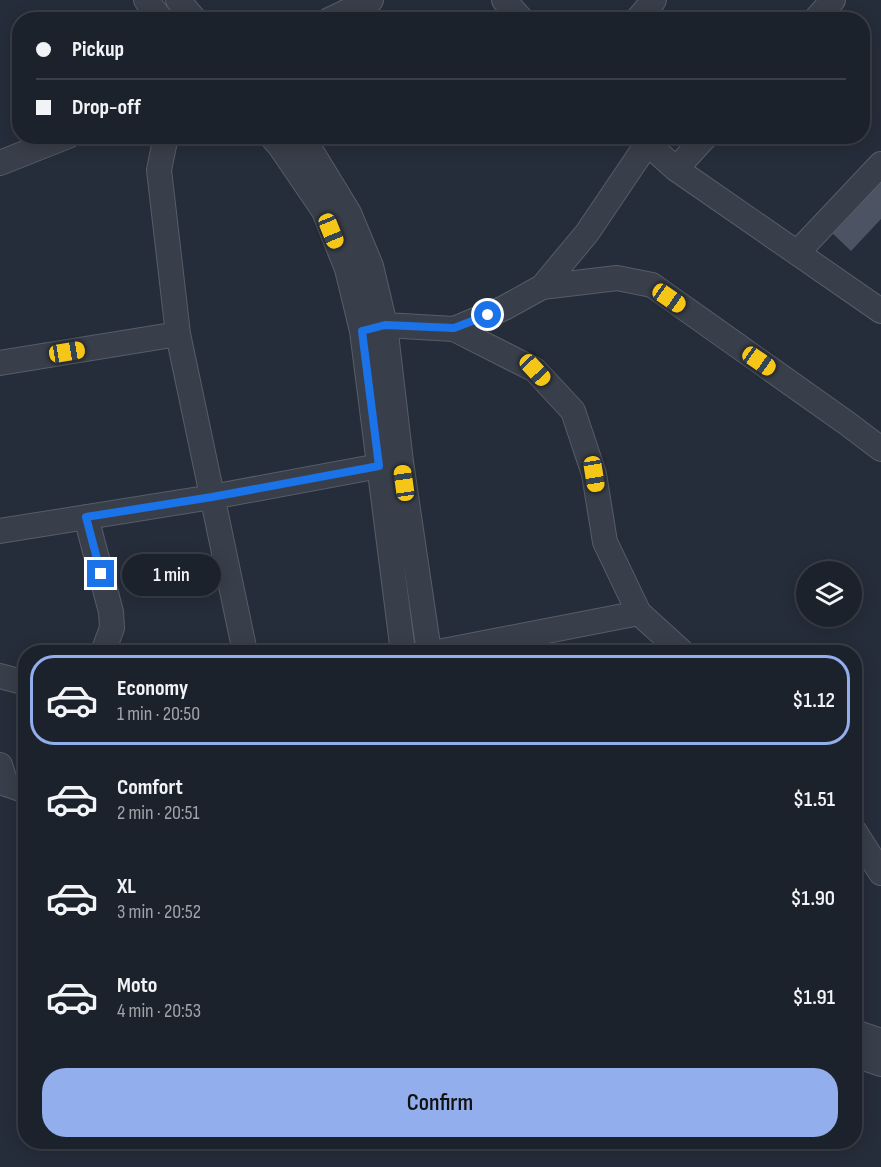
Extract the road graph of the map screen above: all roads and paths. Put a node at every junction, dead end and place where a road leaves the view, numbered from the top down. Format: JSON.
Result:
{"nodes":[{"id":1,"x":146,"y":0,"type":"edge"},
{"id":2,"x":178,"y":0,"type":"edge"},
{"id":3,"x":371,"y":0,"type":"edge"},
{"id":4,"x":504,"y":0,"type":"edge"},
{"id":5,"x":654,"y":0,"type":"edge"},
{"id":6,"x":833,"y":0,"type":"edge"},
{"id":7,"x":156,"y":12,"type":"edge"},
{"id":8,"x":188,"y":12,"type":"edge"},
{"id":9,"x":330,"y":12,"type":"edge"},
{"id":10,"x":515,"y":12,"type":"edge"},
{"id":11,"x":644,"y":12,"type":"edge"},
{"id":12,"x":822,"y":12,"type":"edge"},
{"id":13,"x":48,"y":144,"type":"edge"},
{"id":14,"x":164,"y":144,"type":"edge"},
{"id":15,"x":278,"y":144,"type":"edge"},
{"id":16,"x":307,"y":144,"type":"edge"},
{"id":17,"x":641,"y":144,"type":"edge"},
{"id":18,"x":648,"y":144,"type":"edge"},
{"id":19,"x":699,"y":144,"type":"edge"},
{"id":20,"x":0,"y":163,"type":"edge"},
{"id":21,"x":881,"y":164,"type":"edge"},
{"id":22,"x":676,"y":169,"type":"junction"},
{"id":23,"x":797,"y":253,"type":"junction"},
{"id":24,"x":542,"y":287,"type":"junction"},
{"id":25,"x":881,"y":311,"type":"edge"},
{"id":26,"x":374,"y":328,"type":"junction"},
{"id":27,"x":454,"y":328,"type":"junction"},
{"id":28,"x":178,"y":334,"type":"junction"},
{"id":29,"x":0,"y":363,"type":"edge"},
{"id":30,"x":881,"y":450,"type":"edge"},
{"id":31,"x":379,"y":466,"type":"junction"},
{"id":32,"x":212,"y":497,"type":"junction"},
{"id":33,"x":86,"y":517,"type":"junction"},
{"id":34,"x":0,"y":531,"type":"edge"},
{"id":35,"x":639,"y":613,"type":"junction"},
{"id":36,"x":106,"y":645,"type":"edge"},
{"id":37,"x":244,"y":645,"type":"edge"},
{"id":38,"x":402,"y":645,"type":"edge"},
{"id":39,"x":428,"y":645,"type":"edge"},
{"id":40,"x":474,"y":645,"type":"edge"},
{"id":41,"x":674,"y":645,"type":"edge"},
{"id":42,"x":0,"y":676,"type":"edge"},
{"id":43,"x":18,"y":681,"type":"edge"},
{"id":44,"x":862,"y":843,"type":"edge"},
{"id":45,"x":881,"y":873,"type":"edge"},
{"id":46,"x":862,"y":1034,"type":"edge"},
{"id":47,"x":881,"y":1041,"type":"edge"},
{"id":48,"x":862,"y":1057,"type":"edge"},
{"id":49,"x":881,"y":1064,"type":"edge"}],
"edges":[{"from":1,"to":7,"type":"street"},
{"from":2,"to":8,"type":"street"},
{"from":3,"to":9,"type":"street"},
{"from":4,"to":10,"type":"street"},
{"from":5,"to":11,"type":"street"},
{"from":6,"to":12,"type":"street"},
{"from":13,"to":20,"type":"street"},
{"from":14,"to":28,"type":"street"},
{"from":15,"to":26,"type":"street"},
{"from":16,"to":26,"type":"street"},
{"from":17,"to":24,"type":"street"},
{"from":18,"to":22,"type":"street"},
{"from":19,"to":22,"type":"street"},
{"from":21,"to":23,"type":"street"},
{"from":22,"to":23,"type":"street"},
{"from":23,"to":25,"type":"street"},
{"from":24,"to":27,"type":"street"},
{"from":24,"to":30,"type":"street"},
{"from":26,"to":27,"type":"street"},
{"from":26,"to":31,"type":"street"},
{"from":26,"to":39,"type":"street"},
{"from":27,"to":35,"type":"street"},
{"from":28,"to":29,"type":"street"},
{"from":28,"to":32,"type":"street"},
{"from":31,"to":32,"type":"street"},
{"from":31,"to":38,"type":"street"},
{"from":32,"to":33,"type":"street"},
{"from":32,"to":37,"type":"street"},
{"from":33,"to":34,"type":"street"},
{"from":33,"to":36,"type":"street"},
{"from":35,"to":40,"type":"street"},
{"from":35,"to":41,"type":"street"},
{"from":42,"to":43,"type":"street"},
{"from":44,"to":45,"type":"street"},
{"from":46,"to":47,"type":"street"},
{"from":48,"to":49,"type":"street"}]}
